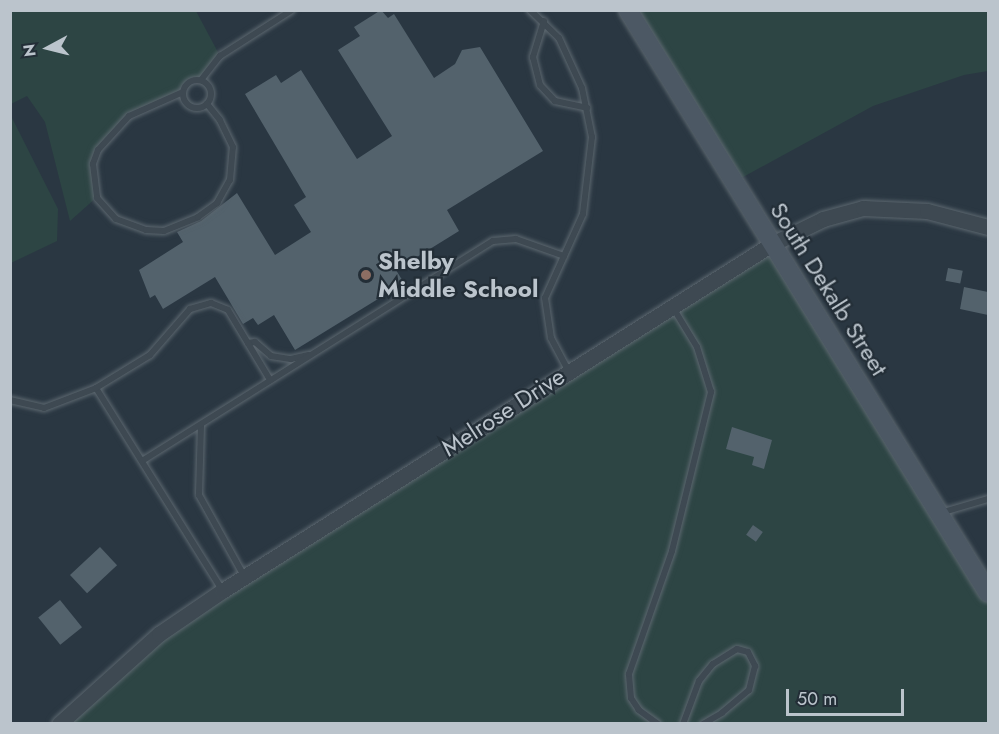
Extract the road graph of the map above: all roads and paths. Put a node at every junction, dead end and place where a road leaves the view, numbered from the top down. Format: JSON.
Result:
{"nodes":[{"id":1,"x":292,"y":10,"type":"edge"},
{"id":2,"x":530,"y":10,"type":"edge"},
{"id":3,"x":628,"y":10,"type":"edge"},
{"id":4,"x":544,"y":21,"type":"junction"},
{"id":5,"x":201,"y":80,"type":"junction"},
{"id":6,"x":183,"y":92,"type":"junction"},
{"id":7,"x":207,"y":104,"type":"junction"},
{"id":8,"x":587,"y":108,"type":"junction"},
{"id":9,"x":988,"y":227,"type":"edge"},
{"id":10,"x":772,"y":244,"type":"junction"},
{"id":11,"x":564,"y":256,"type":"junction"},
{"id":12,"x":672,"y":306,"type":"junction"},
{"id":13,"x":248,"y":343,"type":"junction"},
{"id":14,"x":310,"y":356,"type":"junction"},
{"id":15,"x":568,"y":370,"type":"junction"},
{"id":16,"x":270,"y":380,"type":"junction"},
{"id":17,"x":96,"y":388,"type":"junction"},
{"id":18,"x":10,"y":400,"type":"edge"},
{"id":19,"x":201,"y":426,"type":"junction"},
{"id":20,"x":142,"y":462,"type":"junction"},
{"id":21,"x":988,"y":500,"type":"edge"},
{"id":22,"x":939,"y":513,"type":"junction"},
{"id":23,"x":245,"y":576,"type":"junction"},
{"id":24,"x":222,"y":591,"type":"junction"},
{"id":25,"x":988,"y":592,"type":"edge"},
{"id":26,"x":59,"y":723,"type":"edge"},
{"id":27,"x":658,"y":723,"type":"edge"},
{"id":28,"x":683,"y":723,"type":"edge"},
{"id":29,"x":703,"y":723,"type":"edge"}],
"edges":[{"from":1,"to":5,"type":"lane"},
{"from":2,"to":4,"type":"lane"},
{"from":3,"to":10,"type":"main road","name":"South Dekalb Street"},
{"from":4,"to":8,"type":"lane"},
{"from":4,"to":8,"type":"lane"},
{"from":5,"to":6,"type":"lane"},
{"from":5,"to":7,"type":"lane"},
{"from":6,"to":7,"type":"lane"},
{"from":6,"to":7,"type":"lane"},
{"from":8,"to":11,"type":"lane"},
{"from":9,"to":10,"type":"street","name":"Melrose Drive"},
{"from":10,"to":12,"type":"street","name":"Melrose Drive"},
{"from":10,"to":22,"type":"main road","name":"South Dekalb Street"},
{"from":11,"to":14,"type":"lane"},
{"from":11,"to":15,"type":"lane"},
{"from":12,"to":15,"type":"street","name":"Melrose Drive"},
{"from":12,"to":27,"type":"lane"},
{"from":13,"to":14,"type":"lane"},
{"from":13,"to":16,"type":"lane"},
{"from":13,"to":17,"type":"lane"},
{"from":14,"to":16,"type":"lane"},
{"from":15,"to":23,"type":"street","name":"Melrose Drive"},
{"from":16,"to":19,"type":"lane"},
{"from":17,"to":18,"type":"lane"},
{"from":17,"to":20,"type":"lane"},
{"from":19,"to":20,"type":"lane"},
{"from":19,"to":23,"type":"lane"},
{"from":20,"to":24,"type":"lane"},
{"from":21,"to":22,"type":"lane"},
{"from":22,"to":25,"type":"main road","name":"South Dekalb Street"},
{"from":23,"to":24,"type":"street","name":"Melrose Drive"},
{"from":24,"to":26,"type":"street","name":"Melrose Drive"},
{"from":28,"to":29,"type":"lane"}]}
